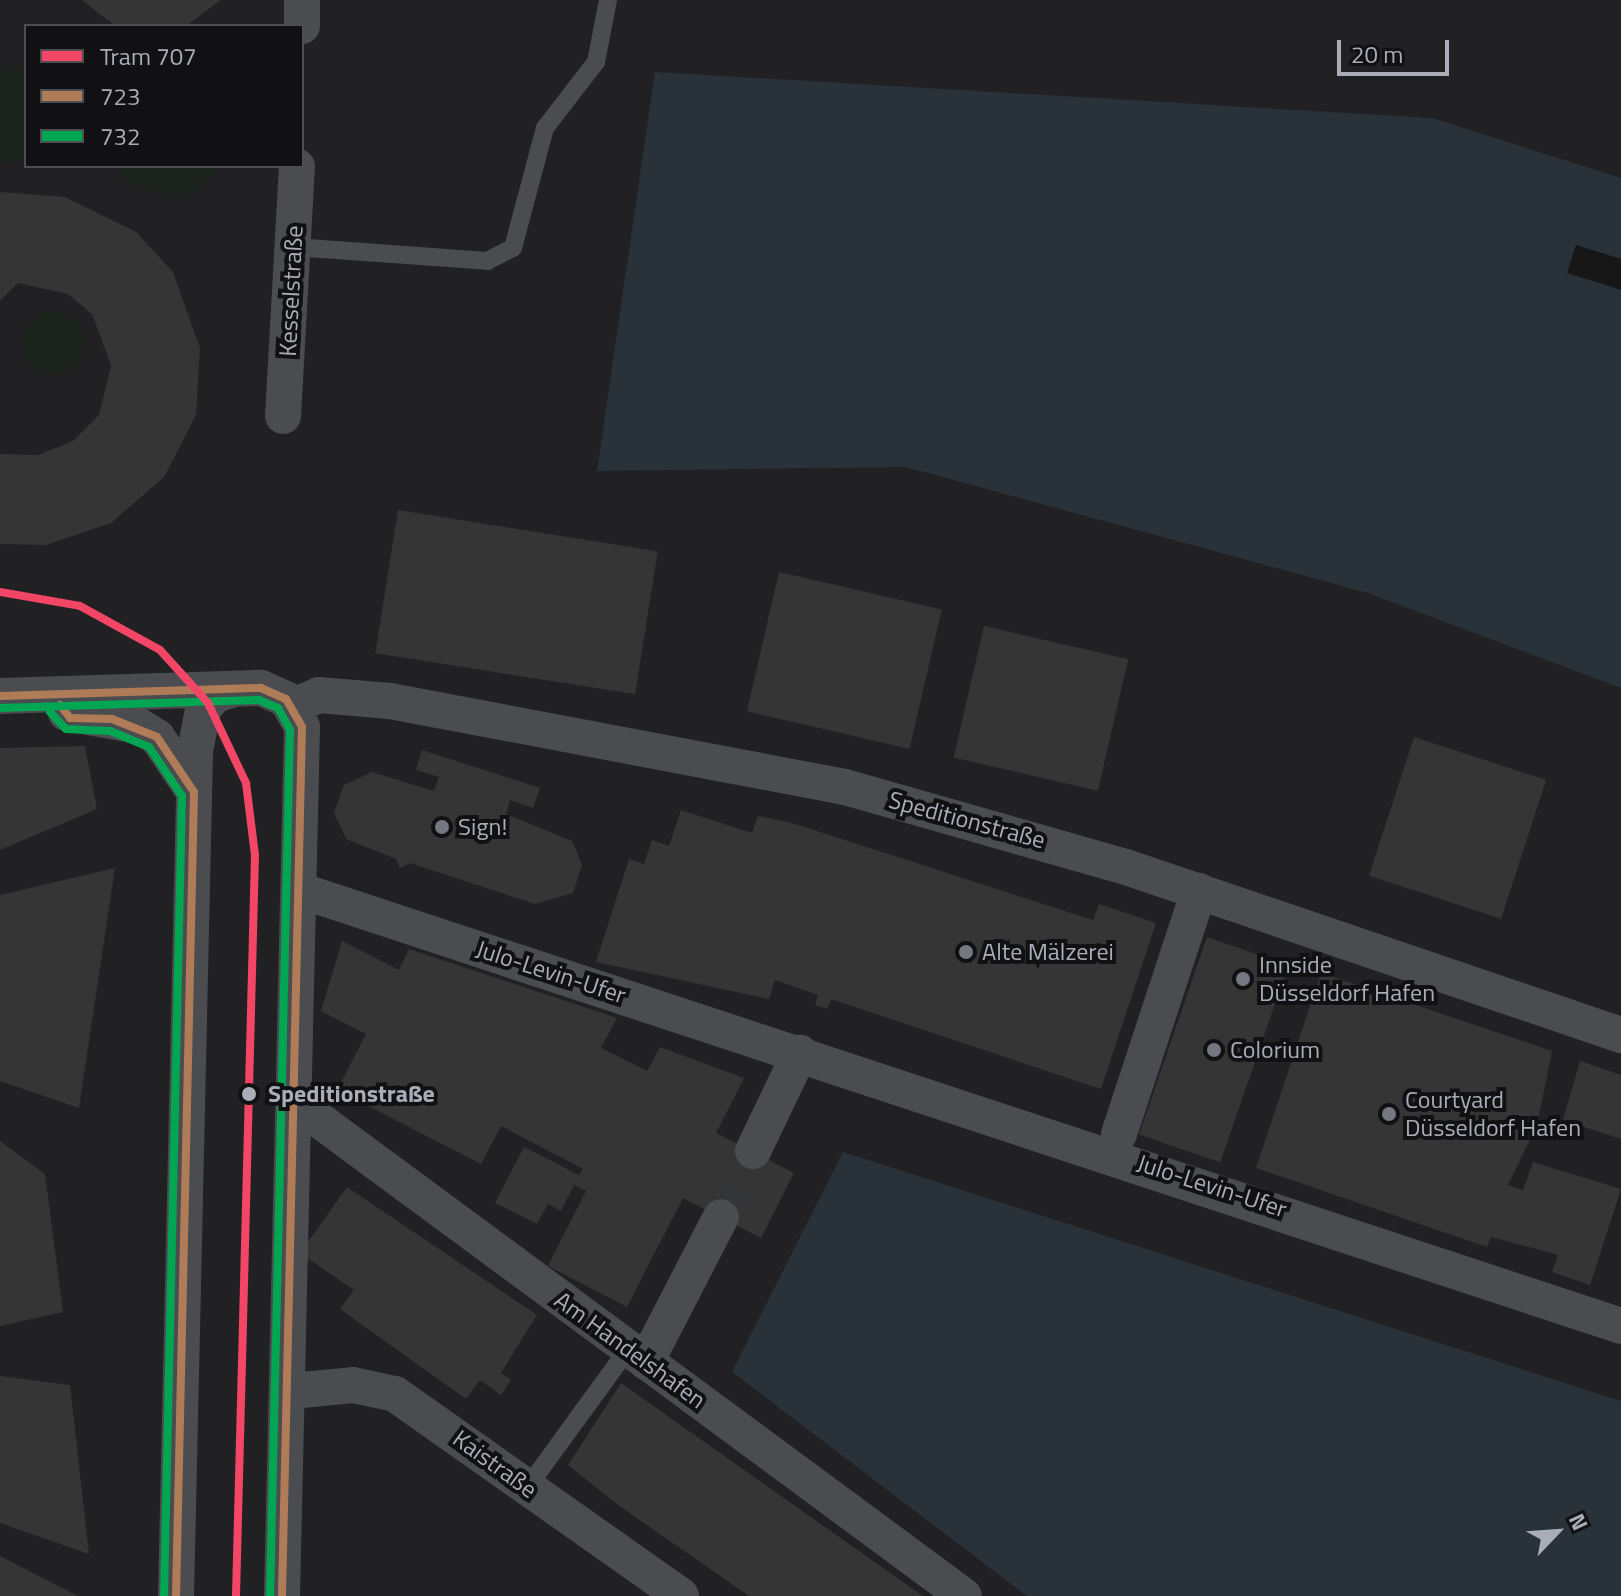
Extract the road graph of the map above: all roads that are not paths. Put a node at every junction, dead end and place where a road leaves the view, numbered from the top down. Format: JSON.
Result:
{"nodes":[{"id":1,"x":302,"y":0,"type":"edge"},
{"id":2,"x":608,"y":0,"type":"edge"},
{"id":3,"x":302,"y":24,"type":"edge"},
{"id":4,"x":297,"y":168,"type":"edge"},
{"id":5,"x":294,"y":247,"type":"junction"},
{"id":6,"x":283,"y":416,"type":"dead end"},
{"id":7,"x":235,"y":689,"type":"junction"},
{"id":8,"x":0,"y":696,"type":"edge"},
{"id":9,"x":53,"y":696,"type":"junction"},
{"id":10,"x":293,"y":706,"type":"junction"},
{"id":11,"x":197,"y":815,"type":"junction"},
{"id":12,"x":302,"y":891,"type":"junction"},
{"id":13,"x":1199,"y":891,"type":"junction"},
{"id":14,"x":1621,"y":1035,"type":"edge"},
{"id":15,"x":800,"y":1053,"type":"junction"},
{"id":16,"x":296,"y":1103,"type":"junction"},
{"id":17,"x":1119,"y":1134,"type":"dead end"},
{"id":18,"x":753,"y":1151,"type":"tunnel mouth"},
{"id":19,"x":721,"y":1217,"type":"tunnel mouth"},
{"id":20,"x":1621,"y":1326,"type":"edge"},
{"id":21,"x":637,"y":1355,"type":"junction"},
{"id":22,"x":291,"y":1391,"type":"junction"},
{"id":23,"x":527,"y":1488,"type":"junction"},
{"id":24,"x":176,"y":1596,"type":"edge"},
{"id":25,"x":282,"y":1596,"type":"edge"},
{"id":26,"x":681,"y":1596,"type":"edge"},
{"id":27,"x":964,"y":1596,"type":"edge"}],
"edges":[{"from":1,"to":3,"type":"street"},
{"from":2,"to":5,"type":"lane"},
{"from":4,"to":5,"type":"street","name":"Kesselstraße"},
{"from":5,"to":6,"type":"street","name":"Kesselstraße"},
{"from":7,"to":9,"type":"street"},
{"from":7,"to":10,"type":"street"},
{"from":7,"to":11,"type":"street"},
{"from":8,"to":9,"type":"street"},
{"from":9,"to":11,"type":"street"},
{"from":10,"to":12,"type":"street"},
{"from":10,"to":13,"type":"street","name":"Speditionstraße"},
{"from":11,"to":24,"type":"street"},
{"from":12,"to":15,"type":"street","name":"Julo-Levin-Ufer"},
{"from":12,"to":16,"type":"street"},
{"from":13,"to":14,"type":"street","name":"Speditionstraße"},
{"from":13,"to":17,"type":"street"},
{"from":15,"to":18,"type":"street"},
{"from":15,"to":20,"type":"street","name":"Julo-Levin-Ufer"},
{"from":16,"to":21,"type":"street","name":"Am Handelshafen"},
{"from":16,"to":22,"type":"street"},
{"from":19,"to":21,"type":"street"},
{"from":21,"to":23,"type":"lane"},
{"from":21,"to":27,"type":"street","name":"Am Handelshafen"},
{"from":22,"to":23,"type":"street","name":"Kaistraße"},
{"from":22,"to":25,"type":"street"},
{"from":23,"to":26,"type":"street","name":"Kaistraße"}]}
